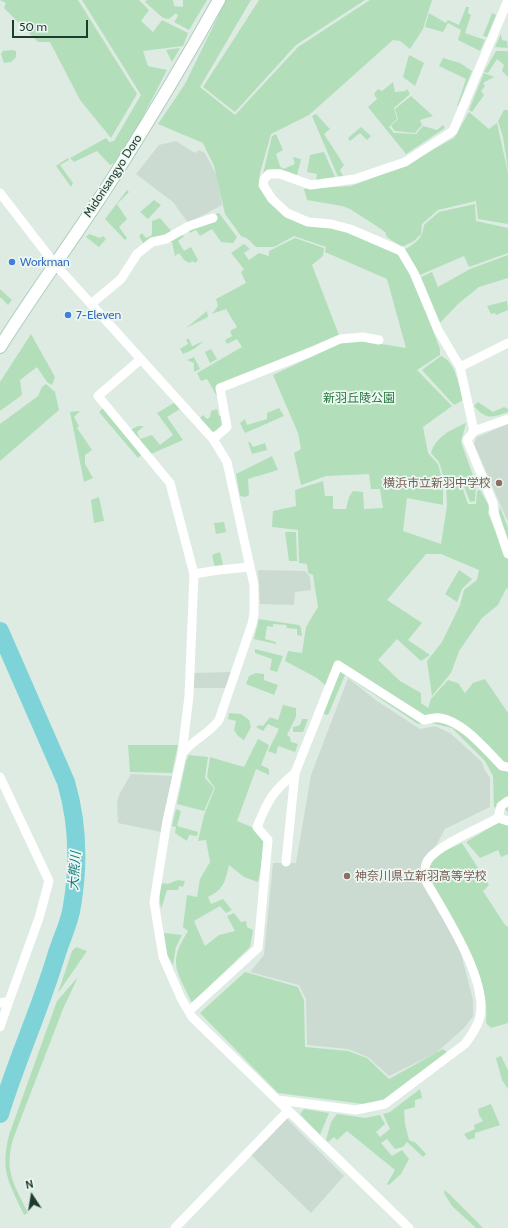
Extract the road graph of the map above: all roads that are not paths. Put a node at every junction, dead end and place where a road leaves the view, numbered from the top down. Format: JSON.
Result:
{"nodes":[{"id":1,"x":219,"y":0,"type":"edge"},
{"id":2,"x":508,"y":0,"type":"edge"},
{"id":3,"x":0,"y":193,"type":"edge"},
{"id":4,"x":213,"y":218,"type":"dead end"},
{"id":5,"x":54,"y":263,"type":"junction"},
{"id":6,"x":91,"y":304,"type":"junction"},
{"id":7,"x":380,"y":340,"type":"dead end"},
{"id":8,"x":508,"y":343,"type":"edge"},
{"id":9,"x":0,"y":347,"type":"edge"},
{"id":10,"x":141,"y":359,"type":"junction"},
{"id":11,"x":460,"y":367,"type":"junction"},
{"id":12,"x":508,"y":419,"type":"edge"},
{"id":13,"x":474,"y":431,"type":"junction"},
{"id":14,"x":213,"y":439,"type":"junction"},
{"id":15,"x":508,"y":554,"type":"edge"},
{"id":16,"x":250,"y":567,"type":"junction"},
{"id":17,"x":194,"y":574,"type":"junction"},
{"id":18,"x":182,"y":754,"type":"junction"},
{"id":19,"x":508,"y":767,"type":"edge"},
{"id":20,"x":295,"y":773,"type":"junction"},
{"id":21,"x":0,"y":777,"type":"edge"},
{"id":22,"x":508,"y":801,"type":"edge"},
{"id":23,"x":498,"y":818,"type":"junction"},
{"id":24,"x":508,"y":820,"type":"edge"},
{"id":25,"x":286,"y":862,"type":"dead end"},
{"id":26,"x":4,"y":1002,"type":"edge"},
{"id":27,"x":189,"y":1011,"type":"junction"},
{"id":28,"x":0,"y":1027,"type":"edge"},
{"id":29,"x":278,"y":1100,"type":"junction"},
{"id":30,"x":288,"y":1111,"type":"junction"},
{"id":31,"x":176,"y":1228,"type":"edge"},
{"id":32,"x":409,"y":1228,"type":"edge"}],
"edges":[{"from":1,"to":5,"type":"main road","name":"Midorisangyo Doro"},
{"from":2,"to":11,"type":"street"},
{"from":3,"to":5,"type":"street"},
{"from":4,"to":6,"type":"street"},
{"from":5,"to":6,"type":"street"},
{"from":5,"to":9,"type":"main road","name":"Midorisangyo Doro"},
{"from":6,"to":10,"type":"street"},
{"from":7,"to":14,"type":"street"},
{"from":8,"to":11,"type":"street"},
{"from":10,"to":14,"type":"street"},
{"from":10,"to":17,"type":"street"},
{"from":11,"to":13,"type":"street"},
{"from":12,"to":13,"type":"street"},
{"from":13,"to":15,"type":"street"},
{"from":14,"to":16,"type":"street"},
{"from":16,"to":17,"type":"street"},
{"from":16,"to":18,"type":"street"},
{"from":17,"to":18,"type":"street"},
{"from":18,"to":27,"type":"street"},
{"from":19,"to":20,"type":"street"},
{"from":20,"to":25,"type":"street"},
{"from":20,"to":27,"type":"street"},
{"from":21,"to":26,"type":"street"},
{"from":22,"to":23,"type":"street"},
{"from":23,"to":24,"type":"street"},
{"from":23,"to":29,"type":"street"},
{"from":26,"to":28,"type":"street"},
{"from":27,"to":29,"type":"street"},
{"from":29,"to":30,"type":"street"},
{"from":30,"to":31,"type":"street"},
{"from":30,"to":32,"type":"street"}]}
